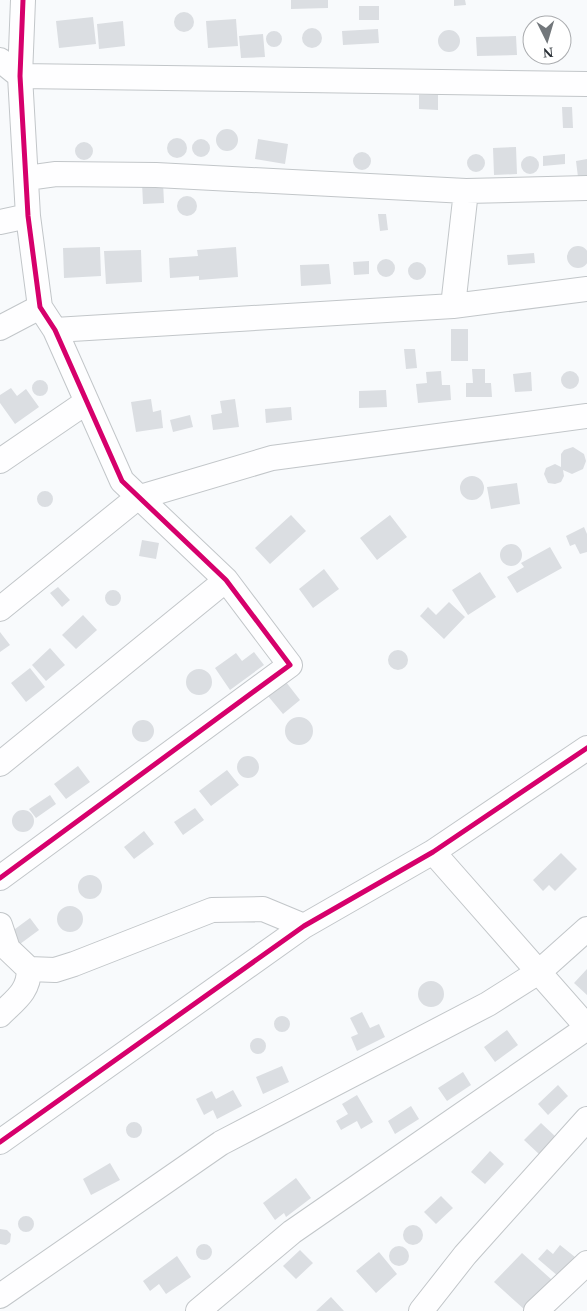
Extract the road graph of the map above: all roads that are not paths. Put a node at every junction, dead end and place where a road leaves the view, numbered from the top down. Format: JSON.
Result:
{"nodes":[{"id":1,"x":23,"y":0,"type":"edge"},
{"id":2,"x":0,"y":60,"type":"edge"},
{"id":3,"x":20,"y":76,"type":"junction"},
{"id":4,"x":587,"y":84,"type":"edge"},
{"id":5,"x":27,"y":178,"type":"junction"},
{"id":6,"x":587,"y":188,"type":"edge"},
{"id":7,"x":466,"y":191,"type":"junction"},
{"id":8,"x":28,"y":216,"type":"junction"},
{"id":9,"x":0,"y":222,"type":"edge"},
{"id":10,"x":587,"y":289,"type":"edge"},
{"id":11,"x":453,"y":306,"type":"junction"},
{"id":12,"x":40,"y":307,"type":"junction"},
{"id":13,"x":0,"y":328,"type":"edge"},
{"id":14,"x":55,"y":330,"type":"junction"},
{"id":15,"x":85,"y":402,"type":"junction"},
{"id":16,"x":587,"y":416,"type":"edge"},
{"id":17,"x":0,"y":461,"type":"edge"},
{"id":18,"x":137,"y":498,"type":"junction"},
{"id":19,"x":226,"y":580,"type":"junction"},
{"id":20,"x":0,"y":609,"type":"edge"},
{"id":21,"x":587,"y":748,"type":"edge"},
{"id":22,"x":0,"y":764,"type":"edge"},
{"id":23,"x":434,"y":852,"type":"junction"},
{"id":24,"x":0,"y":879,"type":"edge"},
{"id":25,"x":0,"y":925,"type":"edge"},
{"id":26,"x":304,"y":926,"type":"junction"},
{"id":27,"x":587,"y":929,"type":"edge"},
{"id":28,"x":29,"y":969,"type":"junction"},
{"id":29,"x":540,"y":971,"type":"junction"},
{"id":30,"x":0,"y":1015,"type":"edge"},
{"id":31,"x":587,"y":1028,"type":"edge"},
{"id":32,"x":587,"y":1119,"type":"edge"},
{"id":33,"x":0,"y":1142,"type":"edge"},
{"id":34,"x":587,"y":1263,"type":"edge"},
{"id":35,"x":0,"y":1296,"type":"edge"},
{"id":36,"x":198,"y":1311,"type":"edge"},
{"id":37,"x":421,"y":1311,"type":"edge"},
{"id":38,"x":536,"y":1311,"type":"edge"}],
"edges":[{"from":1,"to":3,"type":"street"},
{"from":2,"to":3,"type":"street"},
{"from":3,"to":4,"type":"street"},
{"from":3,"to":5,"type":"street"},
{"from":5,"to":7,"type":"street"},
{"from":5,"to":8,"type":"street"},
{"from":6,"to":7,"type":"street"},
{"from":7,"to":11,"type":"street"},
{"from":8,"to":9,"type":"street"},
{"from":8,"to":12,"type":"street"},
{"from":10,"to":11,"type":"street"},
{"from":11,"to":14,"type":"street"},
{"from":12,"to":13,"type":"street"},
{"from":12,"to":14,"type":"street"},
{"from":14,"to":15,"type":"street"},
{"from":15,"to":17,"type":"street"},
{"from":15,"to":18,"type":"street"},
{"from":16,"to":18,"type":"street"},
{"from":18,"to":19,"type":"street"},
{"from":18,"to":20,"type":"street"},
{"from":19,"to":22,"type":"street"},
{"from":19,"to":24,"type":"street"},
{"from":21,"to":23,"type":"street"},
{"from":23,"to":26,"type":"street"},
{"from":23,"to":29,"type":"street"},
{"from":25,"to":28,"type":"street"},
{"from":26,"to":28,"type":"street"},
{"from":26,"to":33,"type":"street"},
{"from":27,"to":29,"type":"street"},
{"from":28,"to":30,"type":"street"},
{"from":29,"to":31,"type":"street"},
{"from":29,"to":35,"type":"street"},
{"from":31,"to":36,"type":"street"},
{"from":32,"to":37,"type":"street"},
{"from":34,"to":38,"type":"street"}]}
